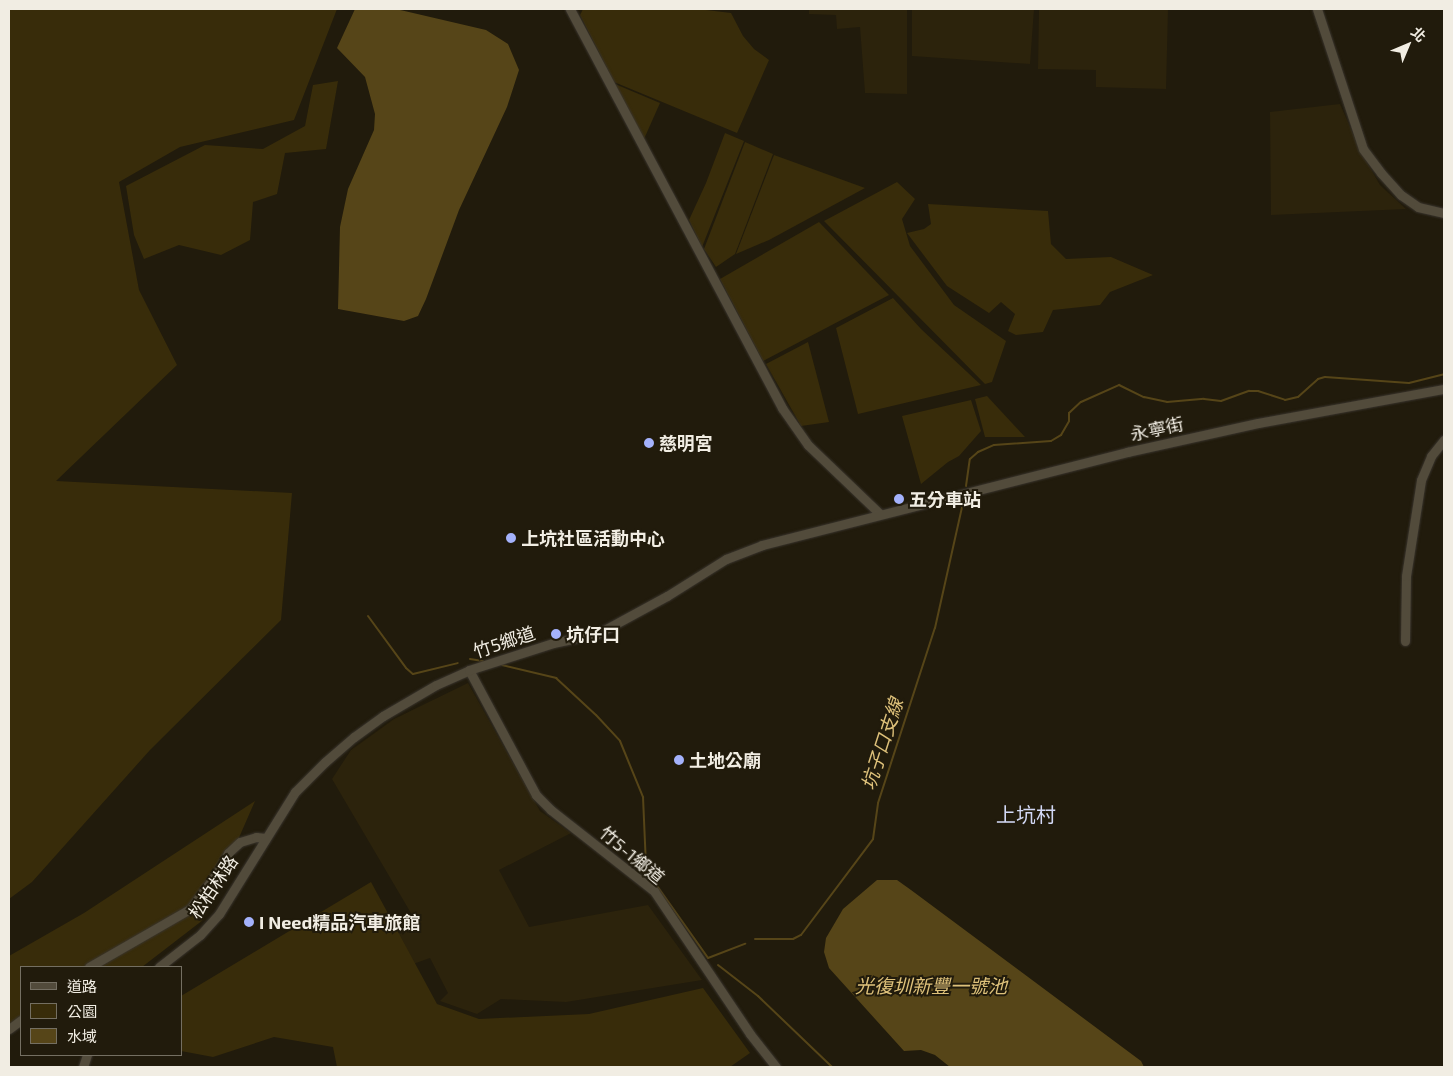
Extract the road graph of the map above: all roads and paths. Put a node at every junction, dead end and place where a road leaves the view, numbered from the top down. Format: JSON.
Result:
{"nodes":[{"id":1,"x":570,"y":9,"type":"edge"},
{"id":2,"x":1317,"y":9,"type":"edge"},
{"id":3,"x":1444,"y":213,"type":"edge"},
{"id":4,"x":1444,"y":389,"type":"edge"},
{"id":5,"x":1444,"y":440,"type":"edge"},
{"id":6,"x":879,"y":513,"type":"junction"},
{"id":7,"x":1405,"y":641,"type":"dead end"},
{"id":8,"x":469,"y":670,"type":"junction"},
{"id":9,"x":265,"y":838,"type":"junction"},
{"id":10,"x":91,"y":966,"type":"edge"},
{"id":11,"x":160,"y":966,"type":"edge"},
{"id":12,"x":20,"y":1021,"type":"edge"},
{"id":13,"x":9,"y":1029,"type":"edge"},
{"id":14,"x":776,"y":1067,"type":"edge"}],
"edges":[{"from":1,"to":6,"type":"street"},
{"from":2,"to":3,"type":"street"},
{"from":4,"to":6,"type":"street","name":"永寧街"},
{"from":5,"to":7,"type":"street"},
{"from":6,"to":8,"type":"street","name":"竹5鄉道"},
{"from":8,"to":9,"type":"street","name":"竹5鄉道"},
{"from":8,"to":14,"type":"street","name":"竹5-1鄉道"},
{"from":9,"to":10,"type":"street"},
{"from":9,"to":11,"type":"street","name":"松柏林路"},
{"from":12,"to":13,"type":"street"}]}
